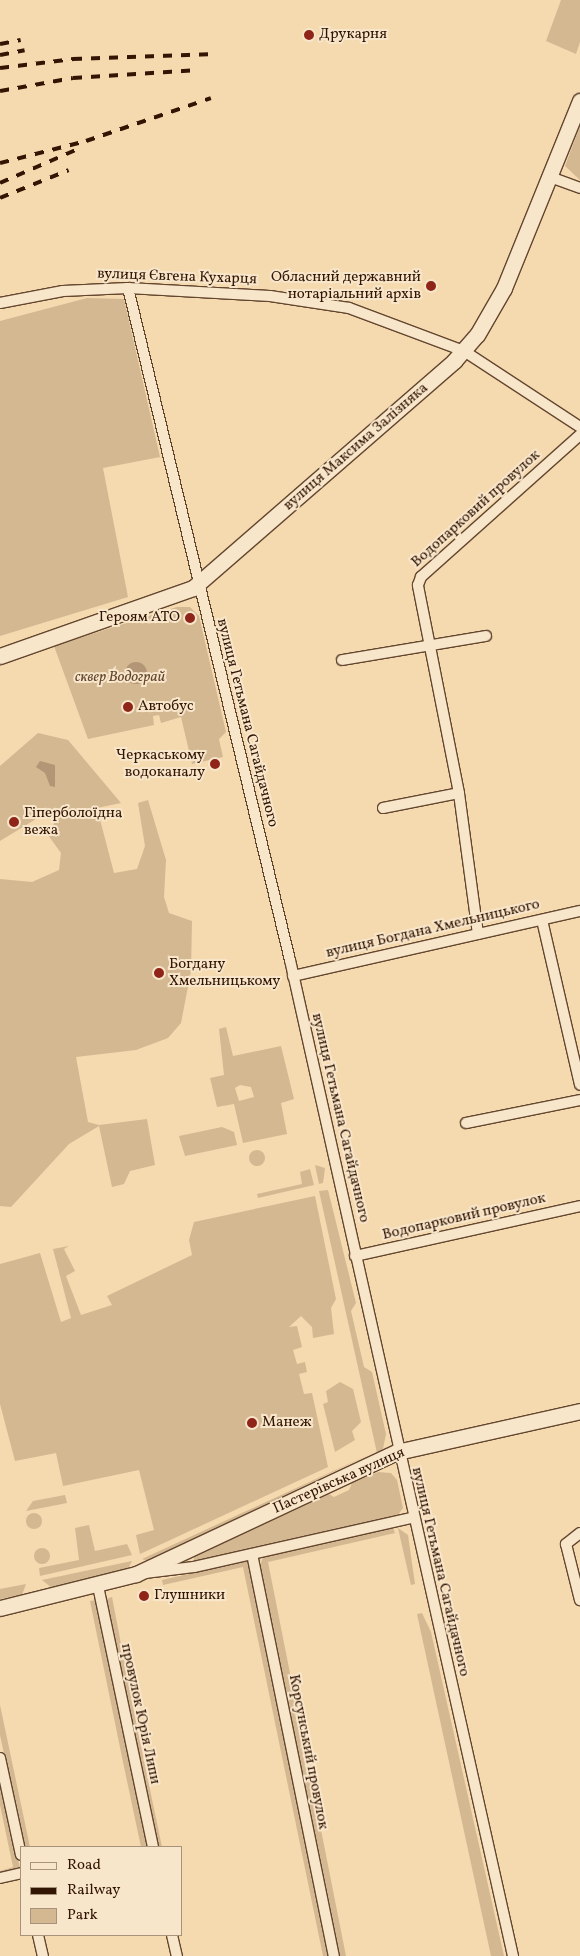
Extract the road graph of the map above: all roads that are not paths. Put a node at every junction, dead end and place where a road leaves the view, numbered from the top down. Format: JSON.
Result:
{"nodes":[{"id":1,"x":580,"y":101,"type":"edge"},
{"id":2,"x":550,"y":177,"type":"junction"},
{"id":3,"x":580,"y":188,"type":"edge"},
{"id":4,"x":128,"y":288,"type":"junction"},
{"id":5,"x":0,"y":303,"type":"edge"},
{"id":6,"x":464,"y":351,"type":"junction"},
{"id":7,"x":580,"y":427,"type":"edge"},
{"id":8,"x":580,"y":435,"type":"edge"},
{"id":9,"x":200,"y":584,"type":"junction"},
{"id":10,"x":486,"y":636,"type":"dead end"},
{"id":11,"x":429,"y":645,"type":"junction"},
{"id":12,"x":0,"y":656,"type":"edge"},
{"id":13,"x":342,"y":660,"type":"dead end"},
{"id":14,"x":459,"y":792,"type":"junction"},
{"id":15,"x":383,"y":808,"type":"dead end"},
{"id":16,"x":580,"y":911,"type":"edge"},
{"id":17,"x":542,"y":920,"type":"junction"},
{"id":18,"x":478,"y":934,"type":"junction"},
{"id":19,"x":293,"y":976,"type":"junction"},
{"id":20,"x":580,"y":1085,"type":"edge"},
{"id":21,"x":580,"y":1100,"type":"edge"},
{"id":22,"x":466,"y":1123,"type":"dead end"},
{"id":23,"x":580,"y":1206,"type":"edge"},
{"id":24,"x":355,"y":1256,"type":"junction"},
{"id":25,"x":580,"y":1411,"type":"edge"},
{"id":26,"x":397,"y":1452,"type":"junction"},
{"id":27,"x":412,"y":1518,"type":"junction"},
{"id":28,"x":580,"y":1533,"type":"edge"},
{"id":29,"x":252,"y":1554,"type":"junction"},
{"id":30,"x":136,"y":1574,"type":"junction"},
{"id":31,"x":98,"y":1586,"type":"junction"},
{"id":32,"x":580,"y":1600,"type":"edge"},
{"id":33,"x":0,"y":1608,"type":"edge"},
{"id":34,"x":0,"y":1758,"type":"edge"},
{"id":35,"x":153,"y":1846,"type":"edge"},
{"id":36,"x":20,"y":1850,"type":"edge"},
{"id":37,"x":20,"y":1873,"type":"edge"},
{"id":38,"x":0,"y":1878,"type":"edge"},
{"id":39,"x":38,"y":1936,"type":"edge"},
{"id":40,"x":172,"y":1936,"type":"edge"},
{"id":41,"x":43,"y":1956,"type":"edge"},
{"id":42,"x":177,"y":1956,"type":"edge"},
{"id":43,"x":334,"y":1956,"type":"edge"},
{"id":44,"x":513,"y":1956,"type":"edge"}],
"edges":[{"from":1,"to":2,"type":"main road","name":"вулиця Максима Залізняка"},
{"from":2,"to":3,"type":"street"},
{"from":2,"to":6,"type":"main road","name":"вулиця Максима Залізняка"},
{"from":4,"to":5,"type":"street","name":"вулиця Євгена Кухарця"},
{"from":4,"to":6,"type":"street","name":"вулиця Євгена Кухарця"},
{"from":4,"to":9,"type":"street","name":"вулиця Гетьмана Сагайдачного"},
{"from":6,"to":7,"type":"street","name":"вулиця Євгена Кухарця"},
{"from":6,"to":9,"type":"main road","name":"вулиця Максима Залізняка"},
{"from":8,"to":11,"type":"street","name":"Водопарковий провулок"},
{"from":9,"to":12,"type":"main road","name":"вулиця Максима Залізняка"},
{"from":9,"to":19,"type":"street","name":"вулиця Гетьмана Сагайдачного"},
{"from":10,"to":11,"type":"street"},
{"from":11,"to":13,"type":"street"},
{"from":11,"to":14,"type":"street","name":"Водопарковий провулок"},
{"from":14,"to":15,"type":"street"},
{"from":14,"to":18,"type":"street","name":"Водопарковий провулок"},
{"from":16,"to":17,"type":"street","name":"вулиця Богдана Хмельницького"},
{"from":17,"to":18,"type":"street","name":"вулиця Богдана Хмельницького"},
{"from":17,"to":20,"type":"street"},
{"from":18,"to":19,"type":"street","name":"вулиця Богдана Хмельницького"},
{"from":19,"to":24,"type":"street","name":"вулиця Гетьмана Сагайдачного"},
{"from":21,"to":22,"type":"street"},
{"from":23,"to":24,"type":"street","name":"Водопарковий провулок"},
{"from":24,"to":26,"type":"street","name":"вулиця Гетьмана Сагайдачного"},
{"from":25,"to":26,"type":"main road","name":"Пастерівська вулиця"},
{"from":26,"to":27,"type":"street","name":"вулиця Гетьмана Сагайдачного"},
{"from":26,"to":30,"type":"main road","name":"Пастерівська вулиця"},
{"from":27,"to":29,"type":"street","name":"Пастерівська вулиця"},
{"from":27,"to":44,"type":"street","name":"вулиця Гетьмана Сагайдачного"},
{"from":28,"to":32,"type":"street"},
{"from":29,"to":30,"type":"street","name":"Пастерівська вулиця"},
{"from":29,"to":43,"type":"street","name":"Корсунський провулок"},
{"from":30,"to":31,"type":"main road","name":"Пастерівська вулиця"},
{"from":31,"to":33,"type":"main road","name":"Пастерівська вулиця"},
{"from":31,"to":35,"type":"street","name":"провулок Юрія Липи"},
{"from":34,"to":36,"type":"street"},
{"from":37,"to":38,"type":"street"},
{"from":39,"to":41,"type":"street"},
{"from":40,"to":42,"type":"street"}]}
